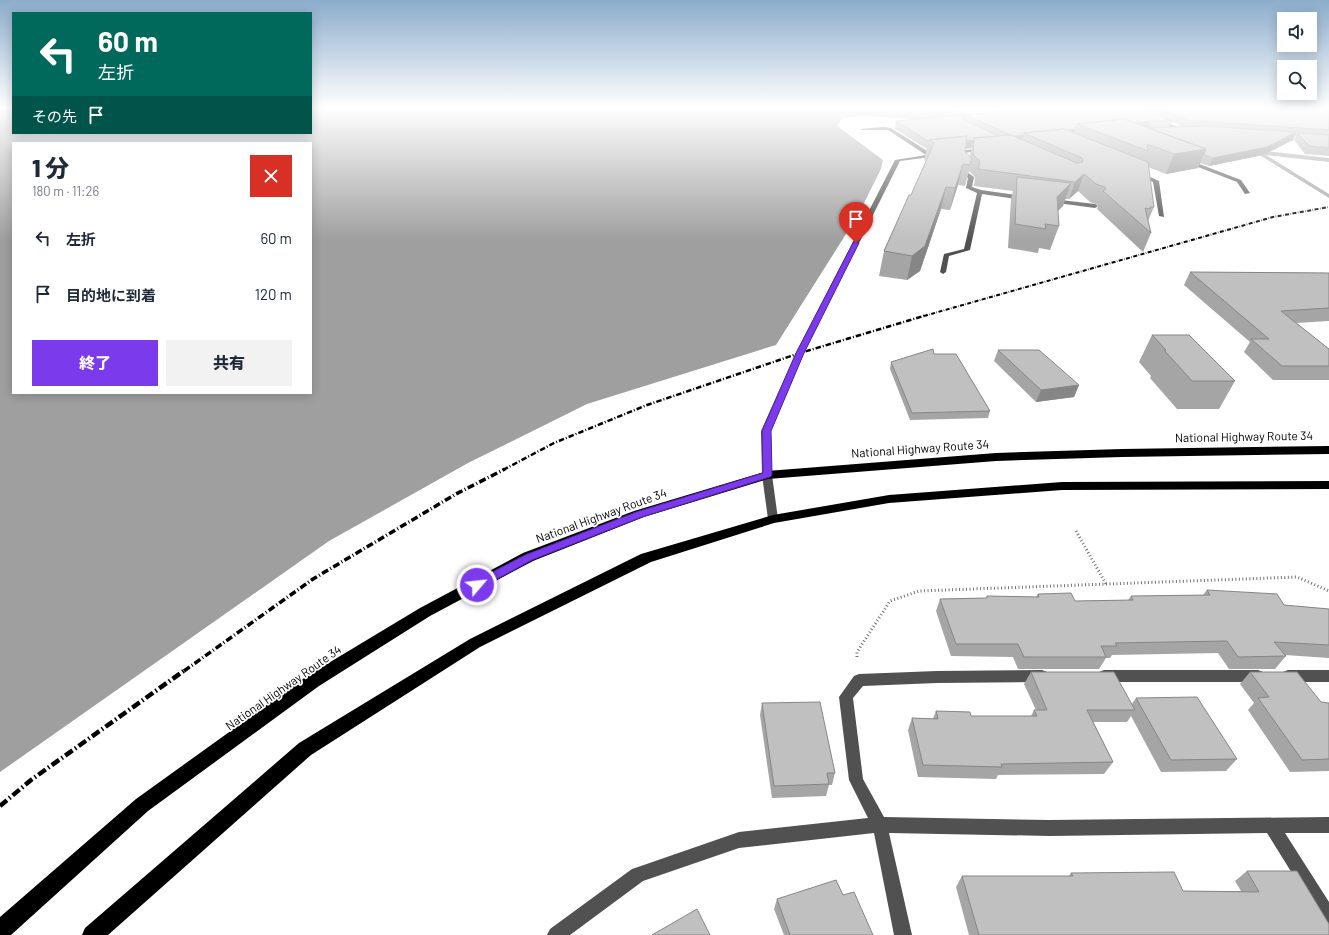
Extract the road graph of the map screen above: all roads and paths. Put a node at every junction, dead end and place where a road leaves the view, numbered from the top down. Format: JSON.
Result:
{"nodes":[{"id":1,"x":967,"y":152,"type":"edge"},
{"id":2,"x":926,"y":153,"type":"edge"},
{"id":3,"x":961,"y":153,"type":"edge"},
{"id":4,"x":931,"y":156,"type":"junction"},
{"id":5,"x":1182,"y":159,"type":"edge"},
{"id":6,"x":1133,"y":171,"type":"edge"},
{"id":7,"x":980,"y":192,"type":"junction"},
{"id":8,"x":1247,"y":193,"type":"dead end"},
{"id":9,"x":1034,"y":199,"type":"edge"},
{"id":10,"x":1049,"y":201,"type":"edge"},
{"id":11,"x":1095,"y":206,"type":"edge"},
{"id":12,"x":1162,"y":216,"type":"dead end"},
{"id":13,"x":943,"y":272,"type":"dead end"},
{"id":14,"x":1329,"y":450,"type":"edge"},
{"id":15,"x":767,"y":475,"type":"junction"},
{"id":16,"x":1329,"y":485,"type":"edge"},
{"id":17,"x":773,"y":519,"type":"junction"},
{"id":18,"x":1076,"y":531,"type":"dead end"},
{"id":19,"x":1106,"y":584,"type":"junction"},
{"id":20,"x":1329,"y":591,"type":"edge"},
{"id":21,"x":1057,"y":676,"type":"edge"},
{"id":22,"x":1089,"y":676,"type":"edge"},
{"id":23,"x":1329,"y":676,"type":"edge"},
{"id":24,"x":859,"y":680,"type":"junction"},
{"id":25,"x":880,"y":825,"type":"junction"},
{"id":26,"x":1329,"y":825,"type":"edge"},
{"id":27,"x":1271,"y":826,"type":"junction"},
{"id":28,"x":1329,"y":917,"type":"edge"},
{"id":29,"x":0,"y":931,"type":"edge"},
{"id":30,"x":92,"y":935,"type":"edge"},
{"id":31,"x":556,"y":935,"type":"edge"},
{"id":32,"x":903,"y":935,"type":"edge"}],
"edges":[{"from":1,"to":7,"type":"street"},
{"from":2,"to":4,"type":"street"},
{"from":3,"to":4,"type":"street"},
{"from":4,"to":15,"type":"street"},
{"from":5,"to":8,"type":"street"},
{"from":6,"to":12,"type":"street"},
{"from":7,"to":9,"type":"street"},
{"from":7,"to":13,"type":"street"},
{"from":10,"to":11,"type":"street"},
{"from":14,"to":15,"type":"highway","name":"National Highway Route 34"},
{"from":15,"to":17,"type":"street"},
{"from":15,"to":29,"type":"highway","name":"National Highway Route 34"},
{"from":16,"to":17,"type":"highway"},
{"from":17,"to":30,"type":"highway"},
{"from":18,"to":19,"type":"path"},
{"from":19,"to":20,"type":"path"},
{"from":19,"to":24,"type":"path"},
{"from":21,"to":24,"type":"street"},
{"from":22,"to":23,"type":"street"},
{"from":24,"to":25,"type":"street"},
{"from":25,"to":27,"type":"street"},
{"from":25,"to":31,"type":"street"},
{"from":25,"to":32,"type":"street"},
{"from":26,"to":27,"type":"street"},
{"from":27,"to":28,"type":"street"}]}
